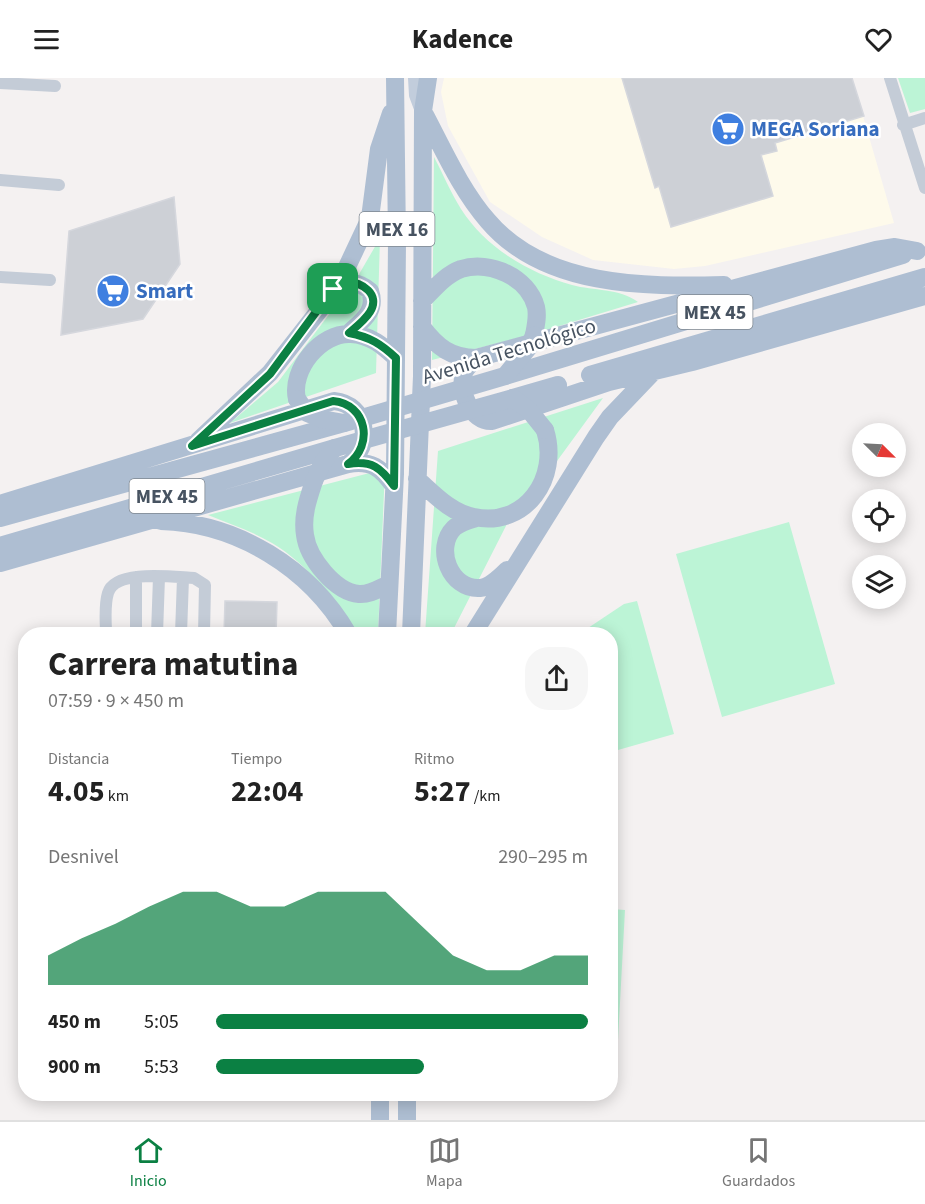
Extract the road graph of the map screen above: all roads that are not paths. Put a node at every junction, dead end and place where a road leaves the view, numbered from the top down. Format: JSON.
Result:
{"nodes":[{"id":1,"x":1,"y":78,"type":"edge"},
{"id":2,"x":395,"y":78,"type":"edge"},
{"id":3,"x":416,"y":78,"type":"edge"},
{"id":4,"x":428,"y":78,"type":"edge"},
{"id":5,"x":890,"y":78,"type":"edge"},
{"id":6,"x":0,"y":83,"type":"edge"},
{"id":7,"x":55,"y":86,"type":"dead end"},
{"id":8,"x":395,"y":103,"type":"junction"},
{"id":9,"x":423,"y":111,"type":"junction"},
{"id":10,"x":925,"y":118,"type":"edge"},
{"id":11,"x":903,"y":125,"type":"junction"},
{"id":12,"x":0,"y":180,"type":"edge"},
{"id":13,"x":59,"y":185,"type":"dead end"},
{"id":14,"x":925,"y":188,"type":"edge"},
{"id":15,"x":921,"y":250,"type":"edge"},
{"id":16,"x":0,"y":277,"type":"edge"},
{"id":17,"x":925,"y":277,"type":"edge"},
{"id":18,"x":50,"y":280,"type":"dead end"},
{"id":19,"x":756,"y":285,"type":"junction"},
{"id":20,"x":333,"y":289,"type":"junction"},
{"id":21,"x":925,"y":296,"type":"edge"},
{"id":22,"x":422,"y":301,"type":"junction"},
{"id":23,"x":422,"y":327,"type":"junction"},
{"id":24,"x":349,"y":333,"type":"junction"},
{"id":25,"x":396,"y":358,"type":"junction"},
{"id":26,"x":476,"y":358,"type":"junction"},
{"id":27,"x":654,"y":372,"type":"junction"},
{"id":28,"x":506,"y":376,"type":"junction"},
{"id":29,"x":513,"y":398,"type":"junction"},
{"id":30,"x":344,"y":423,"type":"junction"},
{"id":31,"x":192,"y":446,"type":"junction"},
{"id":32,"x":335,"y":448,"type":"junction"},
{"id":33,"x":348,"y":464,"type":"junction"},
{"id":34,"x":418,"y":473,"type":"junction"},
{"id":35,"x":394,"y":480,"type":"junction"},
{"id":36,"x":0,"y":504,"type":"edge"},
{"id":37,"x":0,"y":518,"type":"edge"},
{"id":38,"x":476,"y":518,"type":"junction"},
{"id":39,"x":144,"y":520,"type":"junction"},
{"id":40,"x":530,"y":543,"type":"junction"},
{"id":41,"x":0,"y":546,"type":"edge"},
{"id":42,"x":0,"y":563,"type":"edge"},
{"id":43,"x":136,"y":577,"type":"junction"},
{"id":44,"x":159,"y":577,"type":"junction"},
{"id":45,"x":183,"y":578,"type":"junction"},
{"id":46,"x":389,"y":584,"type":"junction"},
{"id":47,"x":106,"y":627,"type":"edge"},
{"id":48,"x":136,"y":627,"type":"edge"},
{"id":49,"x":157,"y":627,"type":"edge"},
{"id":50,"x":181,"y":627,"type":"edge"},
{"id":51,"x":204,"y":627,"type":"edge"},
{"id":52,"x":343,"y":627,"type":"edge"},
{"id":53,"x":387,"y":627,"type":"edge"},
{"id":54,"x":411,"y":627,"type":"edge"},
{"id":55,"x":477,"y":627,"type":"edge"},
{"id":56,"x":380,"y":1101,"type":"edge"},
{"id":57,"x":407,"y":1101,"type":"edge"},
{"id":58,"x":380,"y":1120,"type":"edge"},
{"id":59,"x":407,"y":1120,"type":"edge"}],
"edges":[{"from":1,"to":6,"type":"street"},
{"from":2,"to":8,"type":"main road","number":"MEX 16"},
{"from":3,"to":9,"type":"main road"},
{"from":4,"to":9,"type":"main road","number":"MEX 16"},
{"from":5,"to":11,"type":"street"},
{"from":6,"to":7,"type":"street"},
{"from":8,"to":20,"type":"main road"},
{"from":8,"to":25,"type":"main road","number":"MEX 16"},
{"from":9,"to":19,"type":"main road"},
{"from":9,"to":22,"type":"main road","number":"MEX 16"},
{"from":10,"to":11,"type":"street"},
{"from":11,"to":14,"type":"street"},
{"from":12,"to":13,"type":"street"},
{"from":15,"to":19,"type":"main road"},
{"from":15,"to":28,"type":"main road","name":"Avenida Tecnológico","number":"MEX 45"},
{"from":16,"to":18,"type":"street"},
{"from":17,"to":29,"type":"main road","number":"MEX 45"},
{"from":19,"to":26,"type":"main road"},
{"from":20,"to":24,"type":"main road"},
{"from":20,"to":31,"type":"main road"},
{"from":21,"to":27,"type":"main road"},
{"from":22,"to":23,"type":"main road","number":"MEX 16"},
{"from":22,"to":28,"type":"main road","bridge":true},
{"from":23,"to":26,"type":"main road"},
{"from":23,"to":34,"type":"main road","number":"MEX 16"},
{"from":24,"to":25,"type":"main road"},
{"from":24,"to":30,"type":"main road","bridge":true},
{"from":25,"to":35,"type":"main road","number":"MEX 16"},
{"from":26,"to":27,"type":"main road"},
{"from":27,"to":40,"type":"main road"},
{"from":28,"to":30,"type":"main road","name":"Avenida Tecnológico","number":"MEX 45","bridge":true},
{"from":29,"to":32,"type":"main road","number":"MEX 45","bridge":true},
{"from":29,"to":38,"type":"main road","bridge":true},
{"from":30,"to":37,"type":"main road","name":"Avenida Tecnológico","number":"MEX 45"},
{"from":31,"to":33,"type":"main road"},
{"from":31,"to":36,"type":"main road"},
{"from":32,"to":41,"type":"main road","number":"MEX 45"},
{"from":32,"to":46,"type":"main road","bridge":true},
{"from":33,"to":35,"type":"main road"},
{"from":33,"to":39,"type":"main road"},
{"from":34,"to":38,"type":"main road"},
{"from":34,"to":54,"type":"main road"},
{"from":35,"to":46,"type":"main road"},
{"from":38,"to":40,"type":"main road"},
{"from":39,"to":42,"type":"main road"},
{"from":39,"to":52,"type":"main road"},
{"from":40,"to":55,"type":"main road"},
{"from":43,"to":44,"type":"street"},
{"from":43,"to":47,"type":"street"},
{"from":43,"to":48,"type":"street"},
{"from":44,"to":45,"type":"street"},
{"from":44,"to":49,"type":"street"},
{"from":45,"to":50,"type":"street"},
{"from":45,"to":51,"type":"street"},
{"from":46,"to":53,"type":"main road"},
{"from":56,"to":58,"type":"main road"},
{"from":57,"to":59,"type":"main road"}]}
